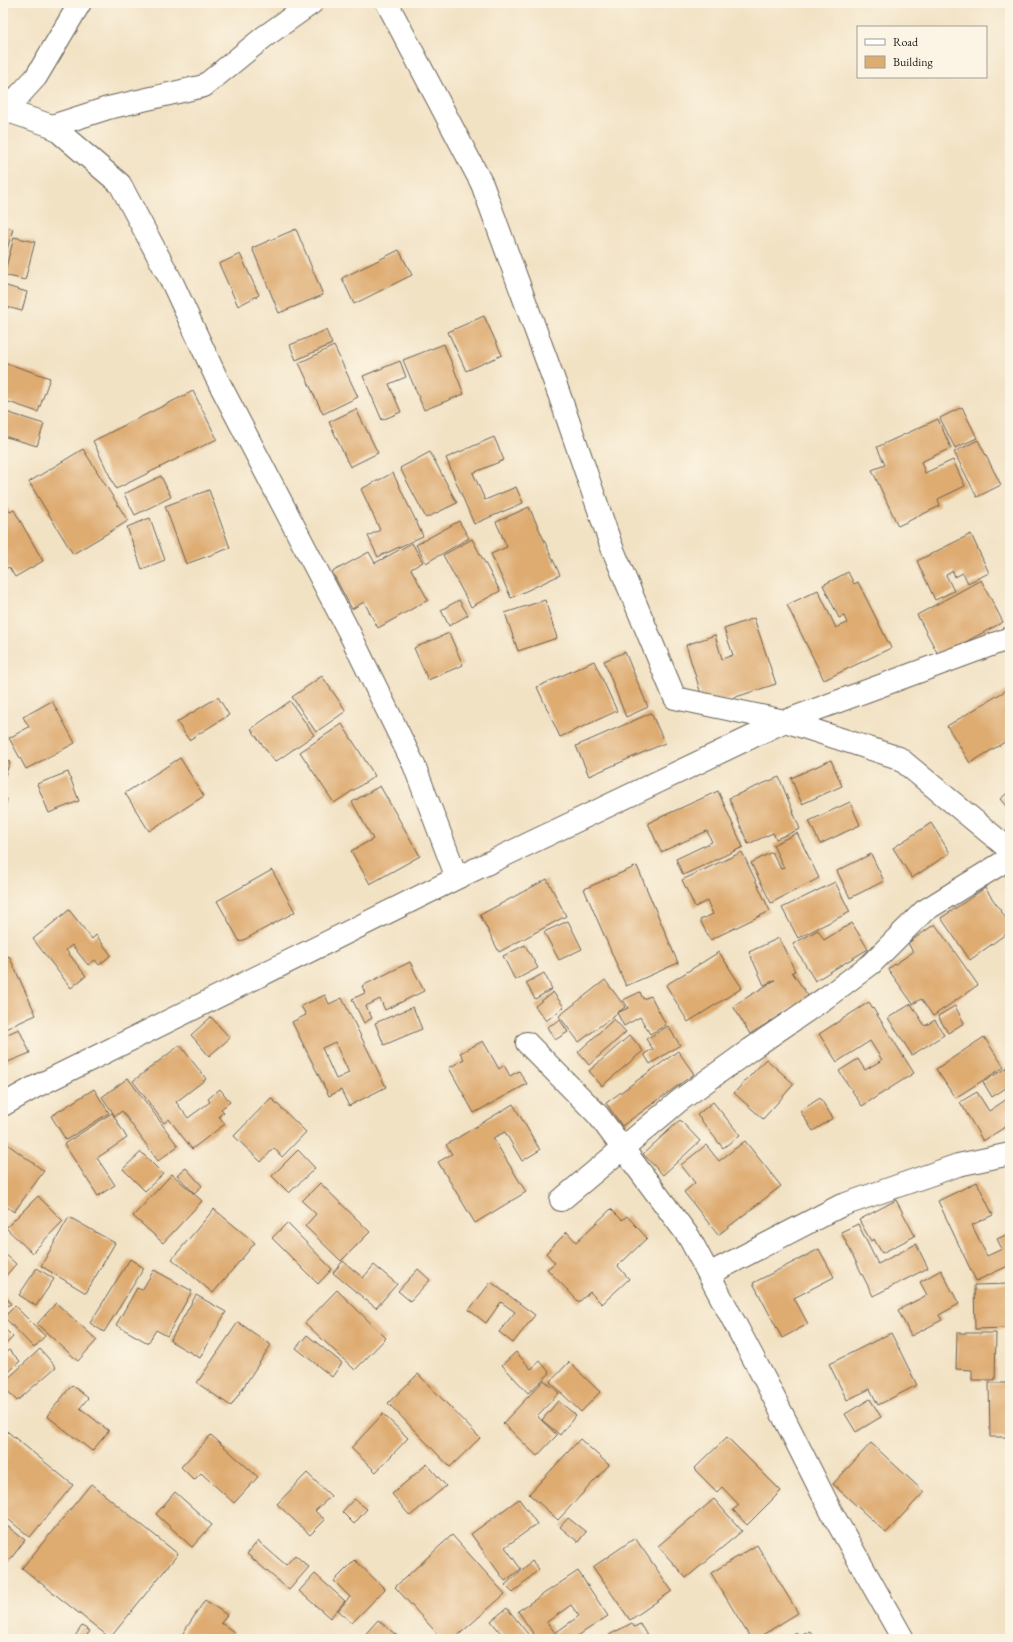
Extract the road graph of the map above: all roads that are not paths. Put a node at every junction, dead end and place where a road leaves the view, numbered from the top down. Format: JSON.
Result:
{"nodes":[{"id":1,"x":80,"y":3,"type":"edge"},
{"id":2,"x":312,"y":3,"type":"edge"},
{"id":3,"x":387,"y":3,"type":"edge"},
{"id":4,"x":4,"y":112,"type":"edge"},
{"id":5,"x":52,"y":126,"type":"junction"},
{"id":6,"x":1010,"y":638,"type":"edge"},
{"id":7,"x":785,"y":721,"type":"junction"},
{"id":8,"x":1010,"y":850,"type":"edge"},
{"id":9,"x":1010,"y":858,"type":"edge"},
{"id":10,"x":456,"y":878,"type":"junction"},
{"id":11,"x":527,"y":1042,"type":"dead end"},
{"id":12,"x":3,"y":1105,"type":"edge"},
{"id":13,"x":623,"y":1149,"type":"junction"},
{"id":14,"x":1010,"y":1154,"type":"edge"},
{"id":15,"x":561,"y":1200,"type":"dead end"},
{"id":16,"x":709,"y":1274,"type":"junction"},
{"id":17,"x":903,"y":1639,"type":"edge"}],
"edges":[{"from":1,"to":4,"type":"street"},
{"from":2,"to":5,"type":"street"},
{"from":3,"to":7,"type":"street"},
{"from":4,"to":5,"type":"street"},
{"from":5,"to":10,"type":"street"},
{"from":6,"to":7,"type":"street"},
{"from":7,"to":8,"type":"street"},
{"from":7,"to":10,"type":"street"},
{"from":9,"to":13,"type":"street"},
{"from":10,"to":12,"type":"street"},
{"from":11,"to":13,"type":"street"},
{"from":13,"to":15,"type":"street"},
{"from":13,"to":16,"type":"street"},
{"from":14,"to":16,"type":"street"},
{"from":16,"to":17,"type":"street"}]}
